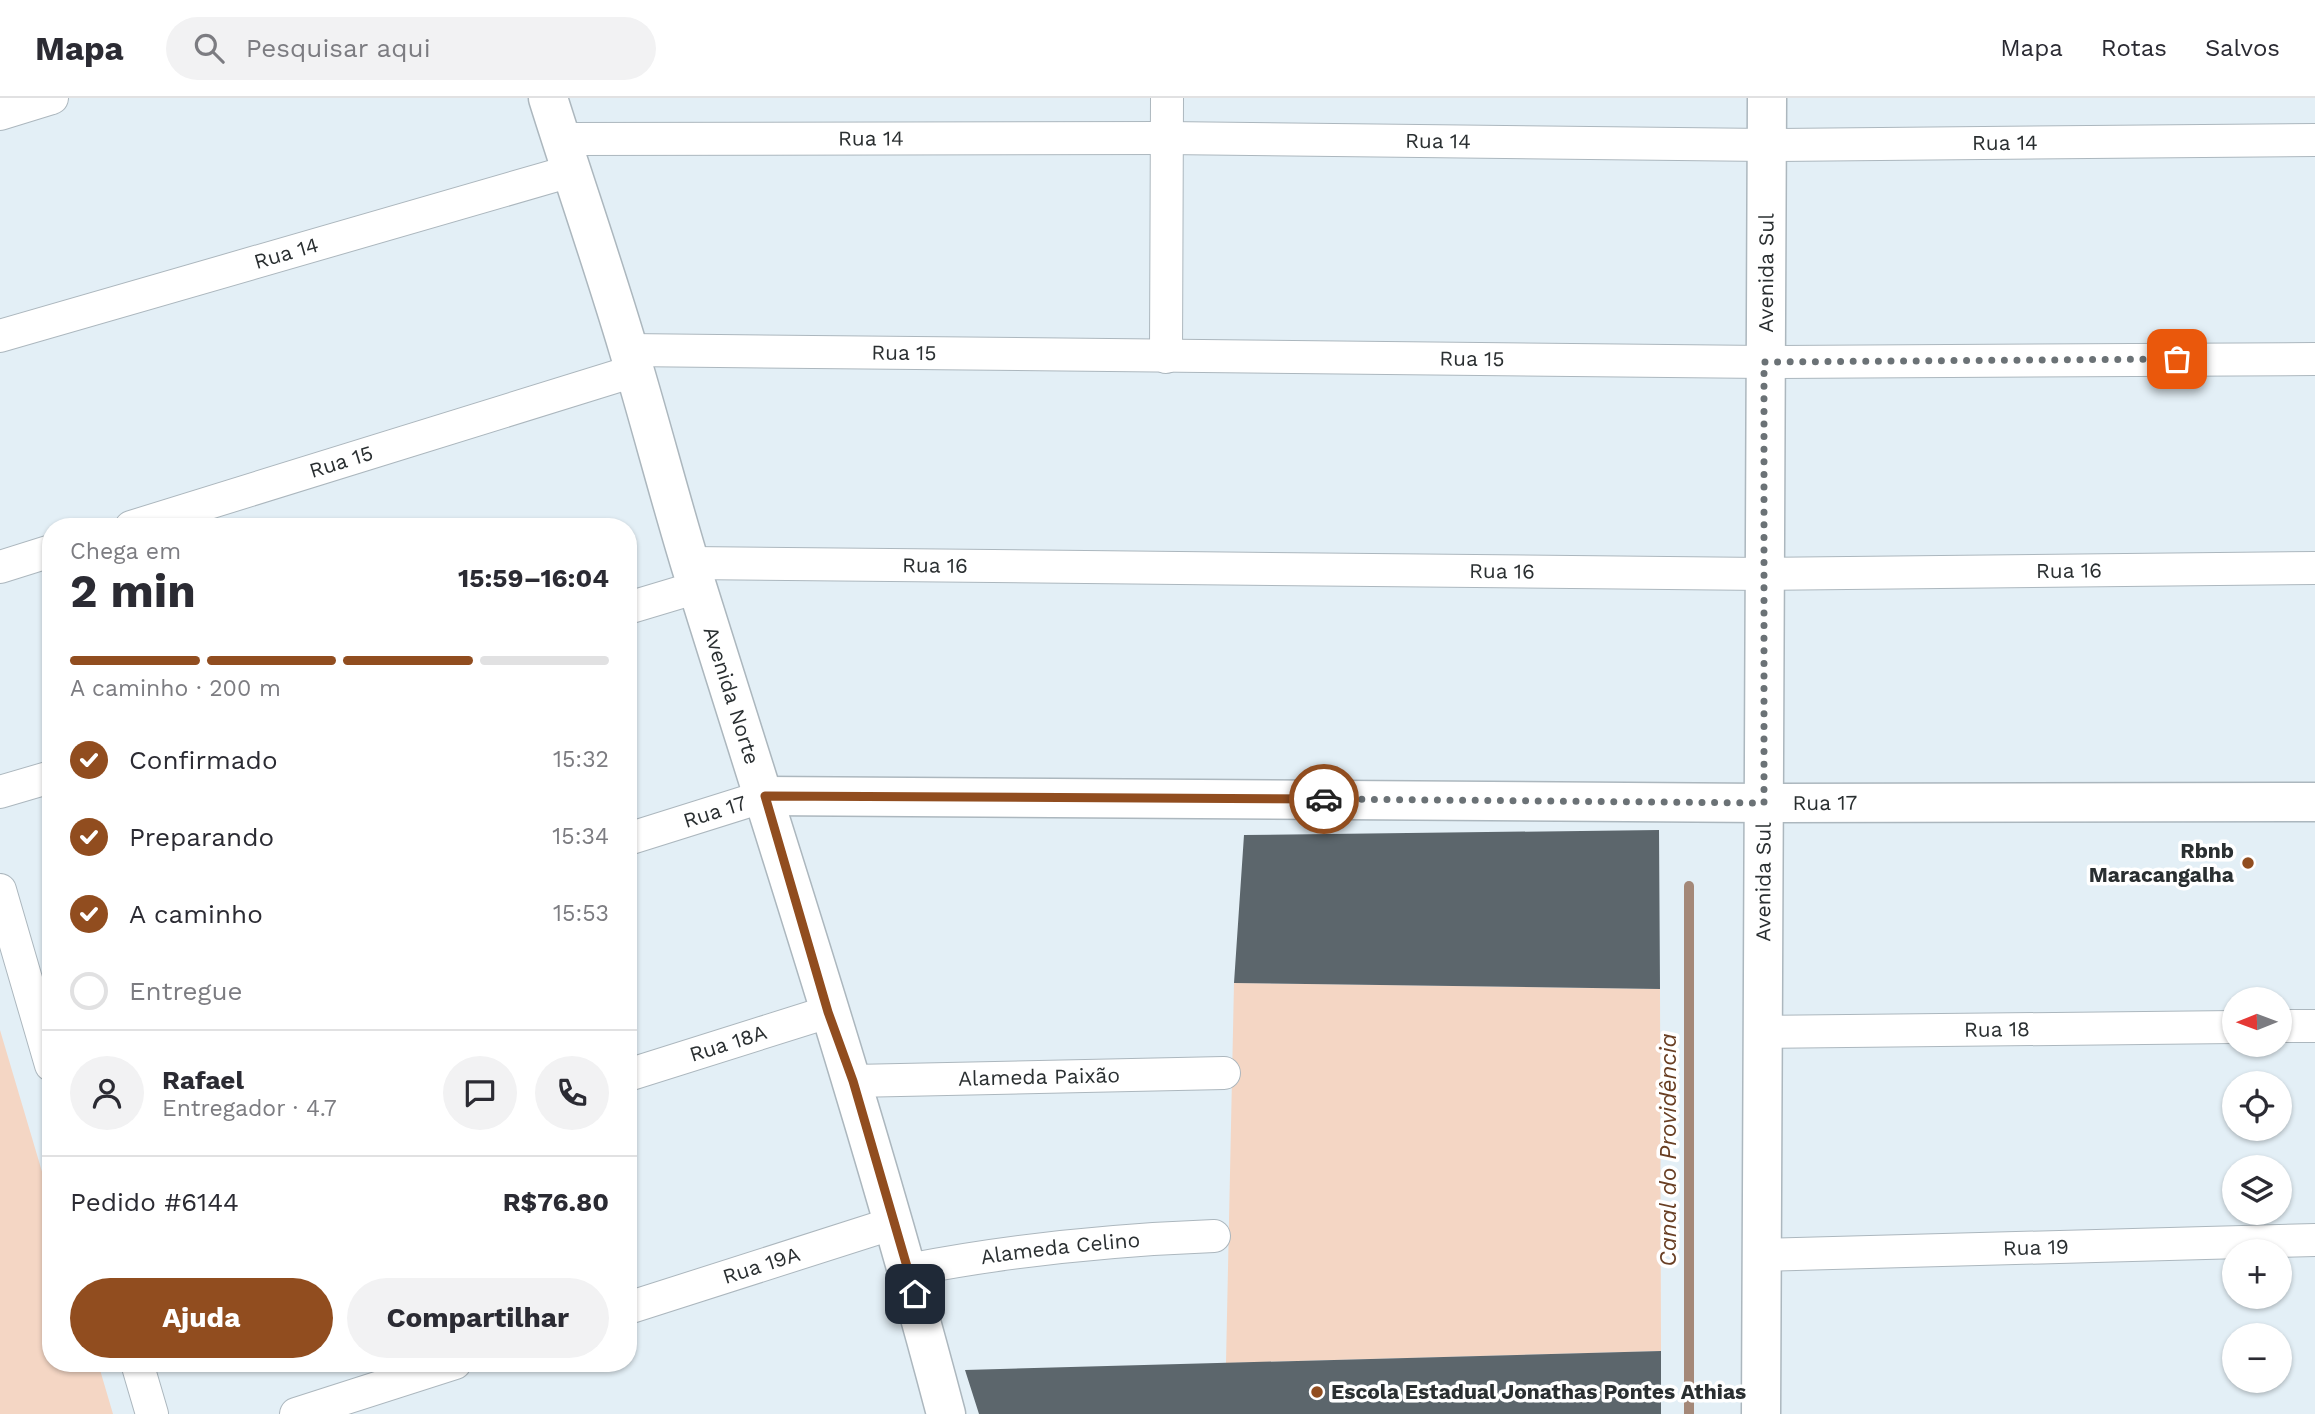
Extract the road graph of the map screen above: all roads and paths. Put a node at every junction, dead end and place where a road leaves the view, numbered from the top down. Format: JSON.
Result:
{"nodes":[{"id":1,"x":52,"y":98,"type":"edge"},
{"id":2,"x":548,"y":98,"type":"edge"},
{"id":3,"x":1167,"y":98,"type":"edge"},
{"id":4,"x":1767,"y":98,"type":"edge"},
{"id":5,"x":0,"y":114,"type":"edge"},
{"id":6,"x":1167,"y":138,"type":"junction"},
{"id":7,"x":2315,"y":140,"type":"edge"},
{"id":8,"x":1766,"y":145,"type":"junction"},
{"id":9,"x":566,"y":155,"type":"junction"},
{"id":10,"x":0,"y":336,"type":"edge"},
{"id":11,"x":1166,"y":357,"type":"junction"},
{"id":12,"x":2315,"y":359,"type":"edge"},
{"id":13,"x":631,"y":360,"type":"junction"},
{"id":14,"x":1764,"y":362,"type":"junction"},
{"id":15,"x":158,"y":518,"type":"edge"},
{"id":16,"x":42,"y":554,"type":"edge"},
{"id":17,"x":0,"y":567,"type":"edge"},
{"id":18,"x":2315,"y":568,"type":"edge"},
{"id":19,"x":1763,"y":574,"type":"junction"},
{"id":20,"x":694,"y":575,"type":"junction"},
{"id":21,"x":637,"y":603,"type":"edge"},
{"id":22,"x":42,"y":780,"type":"edge"},
{"id":23,"x":0,"y":792,"type":"edge"},
{"id":24,"x":765,"y":796,"type":"junction"},
{"id":25,"x":2315,"y":802,"type":"edge"},
{"id":26,"x":1764,"y":803,"type":"junction"},
{"id":27,"x":637,"y":836,"type":"edge"},
{"id":28,"x":0,"y":890,"type":"edge"},
{"id":29,"x":42,"y":1012,"type":"edge"},
{"id":30,"x":828,"y":1012,"type":"junction"},
{"id":31,"x":2292,"y":1026,"type":"edge"},
{"id":32,"x":2315,"y":1026,"type":"edge"},
{"id":33,"x":2222,"y":1027,"type":"edge"},
{"id":34,"x":1761,"y":1032,"type":"junction"},
{"id":35,"x":637,"y":1072,"type":"edge"},
{"id":36,"x":1224,"y":1073,"type":"dead end"},
{"id":37,"x":853,"y":1081,"type":"junction"},
{"id":38,"x":894,"y":1223,"type":"junction"},
{"id":39,"x":1214,"y":1236,"type":"dead end"},
{"id":40,"x":2315,"y":1240,"type":"edge"},
{"id":41,"x":1759,"y":1255,"type":"junction"},
{"id":42,"x":908,"y":1270,"type":"junction"},
{"id":43,"x":637,"y":1305,"type":"edge"},
{"id":44,"x":140,"y":1372,"type":"edge"},
{"id":45,"x":427,"y":1372,"type":"edge"},
{"id":46,"x":152,"y":1414,"type":"edge"},
{"id":47,"x":296,"y":1414,"type":"edge"},
{"id":48,"x":946,"y":1414,"type":"edge"},
{"id":49,"x":1761,"y":1414,"type":"edge"}],
"edges":[{"from":1,"to":5,"type":"street"},
{"from":2,"to":9,"type":"street","name":"Avenida Norte"},
{"from":3,"to":6,"type":"street"},
{"from":4,"to":8,"type":"street","name":"Avenida Sul"},
{"from":6,"to":8,"type":"street","name":"Rua 14"},
{"from":6,"to":9,"type":"street","name":"Rua 14"},
{"from":6,"to":11,"type":"street"},
{"from":7,"to":8,"type":"street","name":"Rua 14"},
{"from":8,"to":14,"type":"street","name":"Avenida Sul"},
{"from":9,"to":10,"type":"street","name":"Rua 14"},
{"from":9,"to":13,"type":"street","name":"Avenida Norte"},
{"from":11,"to":13,"type":"street","name":"Rua 15"},
{"from":11,"to":14,"type":"street","name":"Rua 15"},
{"from":12,"to":14,"type":"street","name":"Rua 15"},
{"from":13,"to":15,"type":"street","name":"Rua 15"},
{"from":13,"to":20,"type":"street","name":"Avenida Norte"},
{"from":14,"to":19,"type":"street","name":"Avenida Sul"},
{"from":16,"to":17,"type":"street"},
{"from":18,"to":19,"type":"street","name":"Rua 16"},
{"from":19,"to":20,"type":"street","name":"Rua 16"},
{"from":19,"to":26,"type":"street","name":"Avenida Sul"},
{"from":20,"to":21,"type":"street","name":"Rua 16"},
{"from":20,"to":24,"type":"street","name":"Avenida Norte"},
{"from":22,"to":23,"type":"street"},
{"from":24,"to":26,"type":"street","name":"Rua 17"},
{"from":24,"to":27,"type":"street","name":"Rua 17"},
{"from":24,"to":30,"type":"street","name":"Avenida Norte"},
{"from":25,"to":26,"type":"street","name":"Rua 17"},
{"from":26,"to":34,"type":"street","name":"Avenida Sul"},
{"from":28,"to":29,"type":"street"},
{"from":30,"to":35,"type":"street","name":"Rua 18A"},
{"from":30,"to":37,"type":"street","name":"Avenida Norte"},
{"from":31,"to":32,"type":"street"},
{"from":33,"to":34,"type":"street","name":"Rua 18"},
{"from":34,"to":41,"type":"street","name":"Avenida Sul"},
{"from":36,"to":37,"type":"street","name":"Alameda Paixão"},
{"from":37,"to":38,"type":"street","name":"Avenida Norte"},
{"from":38,"to":42,"type":"street","name":"Avenida Norte"},
{"from":38,"to":43,"type":"street","name":"Rua 19A"},
{"from":39,"to":42,"type":"street","name":"Alameda Celino"},
{"from":40,"to":41,"type":"street","name":"Rua 19"},
{"from":41,"to":49,"type":"street","name":"Avenida Sul"},
{"from":42,"to":48,"type":"street","name":"Avenida Norte"},
{"from":44,"to":46,"type":"street"},
{"from":45,"to":47,"type":"street"}]}
